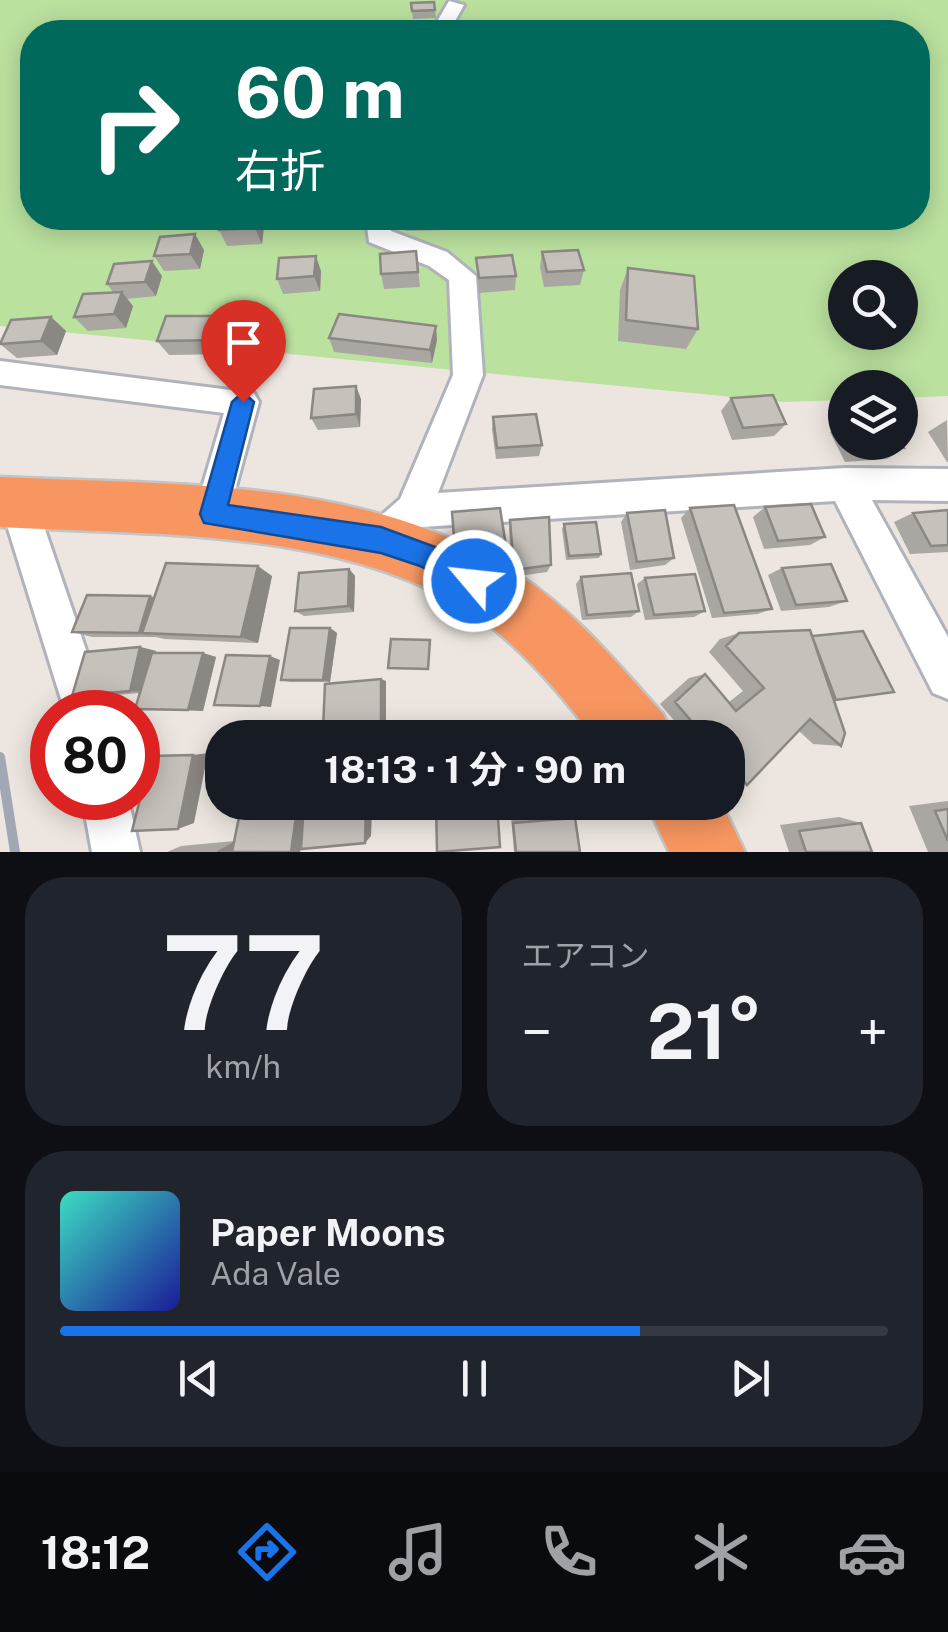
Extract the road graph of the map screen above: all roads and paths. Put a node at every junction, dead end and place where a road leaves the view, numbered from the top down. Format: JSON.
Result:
{"nodes":[{"id":1,"x":455,"y":5,"type":"dead end"},
{"id":2,"x":447,"y":20,"type":"edge"},
{"id":3,"x":378,"y":230,"type":"edge"},
{"id":4,"x":0,"y":372,"type":"edge"},
{"id":5,"x":845,"y":484,"type":"junction"},
{"id":6,"x":948,"y":485,"type":"edge"},
{"id":7,"x":9,"y":503,"type":"edge"},
{"id":8,"x":212,"y":514,"type":"junction"},
{"id":9,"x":397,"y":526,"type":"junction"},
{"id":10,"x":948,"y":678,"type":"edge"},
{"id":11,"x":78,"y":690,"type":"edge"},
{"id":12,"x":623,"y":720,"type":"edge"},
{"id":13,"x":109,"y":820,"type":"edge"},
{"id":14,"x":691,"y":820,"type":"edge"},
{"id":15,"x":116,"y":852,"type":"edge"},
{"id":16,"x":708,"y":852,"type":"edge"}],
"edges":[{"from":1,"to":2,"type":"street"},
{"from":3,"to":9,"type":"street"},
{"from":4,"to":8,"type":"street"},
{"from":5,"to":6,"type":"street"},
{"from":5,"to":9,"type":"street"},
{"from":5,"to":10,"type":"street"},
{"from":7,"to":8,"type":"highway"},
{"from":7,"to":11,"type":"street"},
{"from":8,"to":9,"type":"highway"},
{"from":9,"to":12,"type":"highway"},
{"from":13,"to":15,"type":"street"},
{"from":14,"to":16,"type":"highway"}]}
